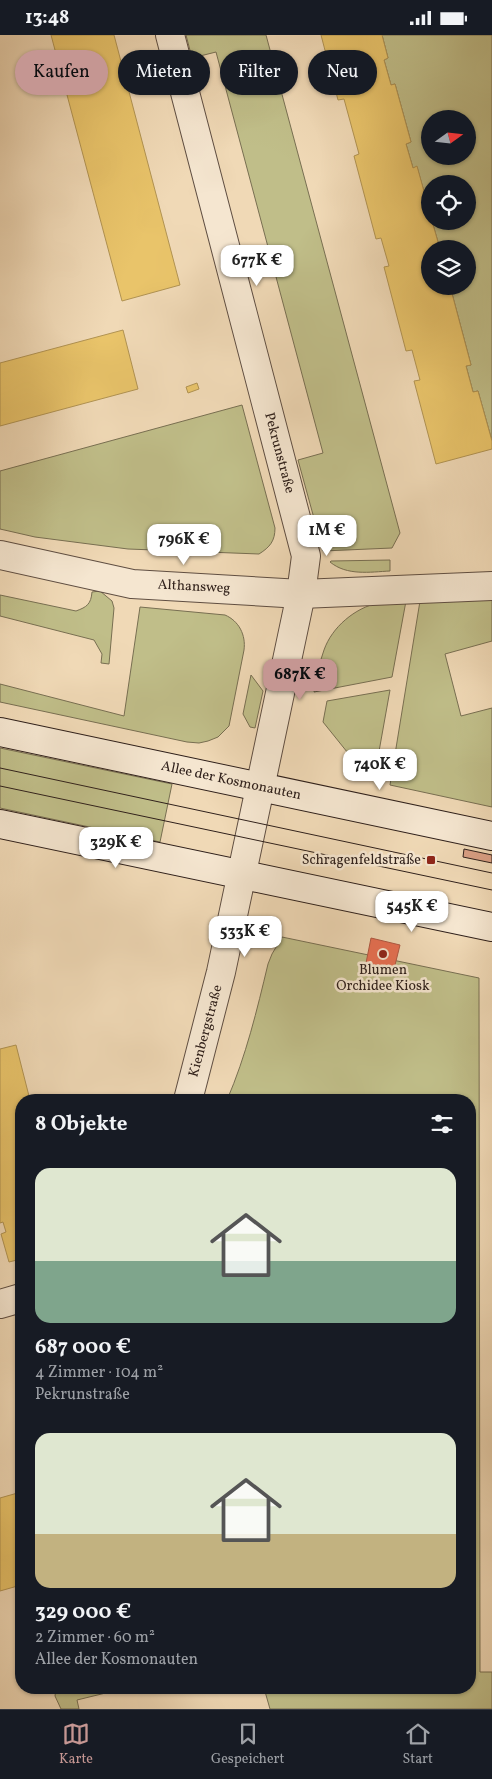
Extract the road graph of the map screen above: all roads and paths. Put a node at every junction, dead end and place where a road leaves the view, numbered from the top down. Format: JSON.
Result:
{"nodes":[{"id":1,"x":170,"y":35,"type":"edge"},
{"id":2,"x":0,"y":555,"type":"edge"},
{"id":3,"x":492,"y":587,"type":"edge"},
{"id":4,"x":301,"y":593,"type":"junction"},
{"id":5,"x":0,"y":732,"type":"edge"},
{"id":6,"x":260,"y":787,"type":"junction"},
{"id":7,"x":0,"y":823,"type":"edge"},
{"id":8,"x":492,"y":836,"type":"edge"},
{"id":9,"x":241,"y":875,"type":"junction"},
{"id":10,"x":492,"y":927,"type":"edge"},
{"id":11,"x":190,"y":1094,"type":"edge"},
{"id":12,"x":15,"y":1299,"type":"edge"},
{"id":13,"x":0,"y":1303,"type":"edge"}],
"edges":[{"from":1,"to":4,"type":"street","name":"Pekrunstraße"},
{"from":2,"to":4,"type":"street","name":"Althansweg"},
{"from":3,"to":4,"type":"street"},
{"from":4,"to":6,"type":"street","name":"Pekrunstraße"},
{"from":5,"to":6,"type":"street","name":"Allee der Kosmonauten"},
{"from":6,"to":8,"type":"street","name":"Allee der Kosmonauten"},
{"from":6,"to":9,"type":"street","name":"Pekrunstraße"},
{"from":7,"to":9,"type":"street"},
{"from":9,"to":10,"type":"street"},
{"from":9,"to":11,"type":"street","name":"Kienbergstraße"},
{"from":12,"to":13,"type":"street"}]}
